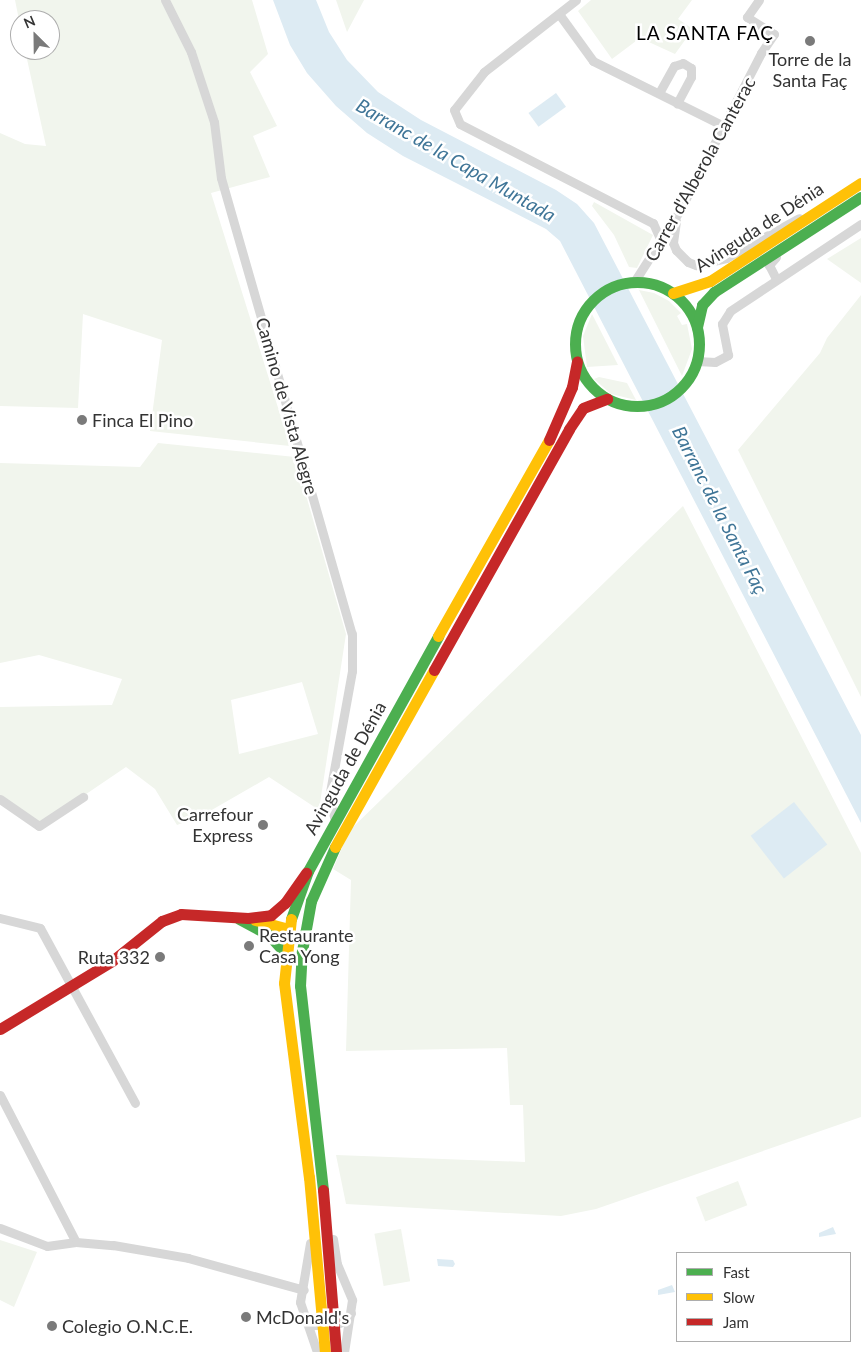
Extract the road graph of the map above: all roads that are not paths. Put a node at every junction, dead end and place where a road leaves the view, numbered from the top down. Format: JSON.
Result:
{"nodes":[{"id":1,"x":165,"y":0,"type":"edge"},
{"id":2,"x":576,"y":0,"type":"edge"},
{"id":3,"x":759,"y":0,"type":"edge"},
{"id":4,"x":559,"y":14,"type":"junction"},
{"id":5,"x":659,"y":93,"type":"junction"},
{"id":6,"x":678,"y":103,"type":"junction"},
{"id":7,"x":724,"y":126,"type":"junction"},
{"id":8,"x":861,"y":183,"type":"edge"},
{"id":9,"x":861,"y":196,"type":"edge"},
{"id":10,"x":677,"y":215,"type":"junction"},
{"id":11,"x":809,"y":215,"type":"junction"},
{"id":12,"x":653,"y":223,"type":"junction"},
{"id":13,"x":861,"y":224,"type":"edge"},
{"id":14,"x":802,"y":233,"type":"junction"},
{"id":15,"x":661,"y":241,"type":"junction"},
{"id":16,"x":770,"y":270,"type":"junction"},
{"id":17,"x":738,"y":274,"type":"junction"},
{"id":18,"x":776,"y":279,"type":"junction"},
{"id":19,"x":632,"y":282,"type":"junction"},
{"id":20,"x":673,"y":293,"type":"junction"},
{"id":21,"x":697,"y":326,"type":"junction"},
{"id":22,"x":697,"y":360,"type":"junction"},
{"id":23,"x":577,"y":361,"type":"junction"},
{"id":24,"x":607,"y":399,"type":"junction"},
{"id":25,"x":83,"y":797,"type":"dead end"},
{"id":26,"x":0,"y":799,"type":"edge"},
{"id":27,"x":335,"y":820,"type":"junction"},
{"id":28,"x":308,"y":871,"type":"junction"},
{"id":29,"x":234,"y":917,"type":"junction"},
{"id":30,"x":0,"y":918,"type":"edge"},
{"id":31,"x":248,"y":918,"type":"junction"},
{"id":32,"x":289,"y":929,"type":"junction"},
{"id":33,"x":286,"y":953,"type":"junction"},
{"id":34,"x":73,"y":987,"type":"junction"},
{"id":35,"x":304,"y":1019,"type":"junction"},
{"id":36,"x":0,"y":1029,"type":"edge"},
{"id":37,"x":0,"y":1095,"type":"edge"},
{"id":38,"x":136,"y":1103,"type":"dead end"},
{"id":39,"x":323,"y":1193,"type":"junction"},
{"id":40,"x":0,"y":1228,"type":"edge"},
{"id":41,"x":314,"y":1228,"type":"junction"},
{"id":42,"x":76,"y":1242,"type":"junction"},
{"id":43,"x":324,"y":1283,"type":"junction"},
{"id":44,"x":304,"y":1290,"type":"junction"},
{"id":45,"x":350,"y":1293,"type":"junction"},
{"id":46,"x":351,"y":1313,"type":"junction"},
{"id":47,"x":304,"y":1319,"type":"junction"},
{"id":48,"x":328,"y":1325,"type":"junction"},
{"id":49,"x":317,"y":1352,"type":"edge"},
{"id":50,"x":325,"y":1352,"type":"edge"},
{"id":51,"x":336,"y":1352,"type":"edge"},
{"id":52,"x":344,"y":1352,"type":"edge"}],
"edges":[{"from":1,"to":27,"type":"street","name":"Camino de Vista Alegre"},
{"from":2,"to":4,"type":"street"},
{"from":3,"to":7,"type":"street","name":"Carrer d'Alberola Canterac"},
{"from":4,"to":5,"type":"street"},
{"from":4,"to":12,"type":"street"},
{"from":5,"to":6,"type":"street"},
{"from":5,"to":6,"type":"street"},
{"from":6,"to":7,"type":"street"},
{"from":7,"to":10,"type":"street","name":"Carrer d'Alberola Canterac"},
{"from":8,"to":11,"type":"main road","name":"Avinguda de Dénia"},
{"from":9,"to":14,"type":"main road","name":"Avinguda de Dénia"},
{"from":10,"to":11,"type":"street"},
{"from":10,"to":12,"type":"street"},
{"from":10,"to":15,"type":"street","name":"Carrer d'Alberola Canterac"},
{"from":11,"to":20,"type":"main road","name":"Avinguda de Dénia"},
{"from":12,"to":15,"type":"street"},
{"from":13,"to":18,"type":"street"},
{"from":14,"to":16,"type":"street"},
{"from":14,"to":17,"type":"main road","name":"Avinguda de Dénia"},
{"from":15,"to":19,"type":"street","name":"Carrer d'Alberola Canterac"},
{"from":16,"to":17,"type":"street"},
{"from":16,"to":18,"type":"street"},
{"from":17,"to":21,"type":"main road","name":"Avinguda de Dénia"},
{"from":18,"to":22,"type":"street"},
{"from":19,"to":20,"type":"main road"},
{"from":19,"to":23,"type":"main road"},
{"from":20,"to":21,"type":"main road"},
{"from":21,"to":22,"type":"main road"},
{"from":22,"to":24,"type":"main road"},
{"from":23,"to":24,"type":"main road"},
{"from":23,"to":27,"type":"main road","name":"Avinguda de Dénia"},
{"from":24,"to":35,"type":"main road","name":"Avinguda de Dénia"},
{"from":25,"to":26,"type":"street"},
{"from":27,"to":28,"type":"main road","name":"Avinguda de Dénia"},
{"from":28,"to":31,"type":"main road"},
{"from":28,"to":32,"type":"main road","name":"Avinguda de Dénia"},
{"from":29,"to":31,"type":"main road"},
{"from":29,"to":33,"type":"main road"},
{"from":29,"to":34,"type":"main road"},
{"from":30,"to":34,"type":"street"},
{"from":31,"to":32,"type":"main road"},
{"from":32,"to":33,"type":"main road","name":"Avinguda de Dénia"},
{"from":32,"to":35,"type":"main road"},
{"from":33,"to":41,"type":"main road","name":"Avinguda de Dénia"},
{"from":34,"to":36,"type":"main road"},
{"from":34,"to":38,"type":"street"},
{"from":35,"to":39,"type":"main road","name":"Avinguda de Dénia"},
{"from":37,"to":42,"type":"street"},
{"from":39,"to":43,"type":"main road","name":"Avinguda de Dénia"},
{"from":39,"to":45,"type":"street","name":"Avinguda de Dénia"},
{"from":40,"to":42,"type":"street"},
{"from":41,"to":43,"type":"main road","name":"Avinguda de Dénia"},
{"from":41,"to":44,"type":"street","name":"Avinguda de Dénia"},
{"from":42,"to":44,"type":"street"},
{"from":43,"to":44,"type":"street"},
{"from":43,"to":45,"type":"street"},
{"from":43,"to":48,"type":"main road","name":"Avinguda de Dénia"},
{"from":44,"to":47,"type":"street","name":"Avinguda de Dénia"},
{"from":45,"to":46,"type":"street","name":"Avinguda de Dénia"},
{"from":46,"to":48,"type":"street"},
{"from":46,"to":52,"type":"street","name":"Avinguda de Dénia"},
{"from":47,"to":48,"type":"street"},
{"from":47,"to":49,"type":"street","name":"Avinguda de Dénia"},
{"from":48,"to":50,"type":"main road","name":"Avinguda de Dénia"},
{"from":48,"to":51,"type":"main road","name":"Avinguda de Dénia"}]}
